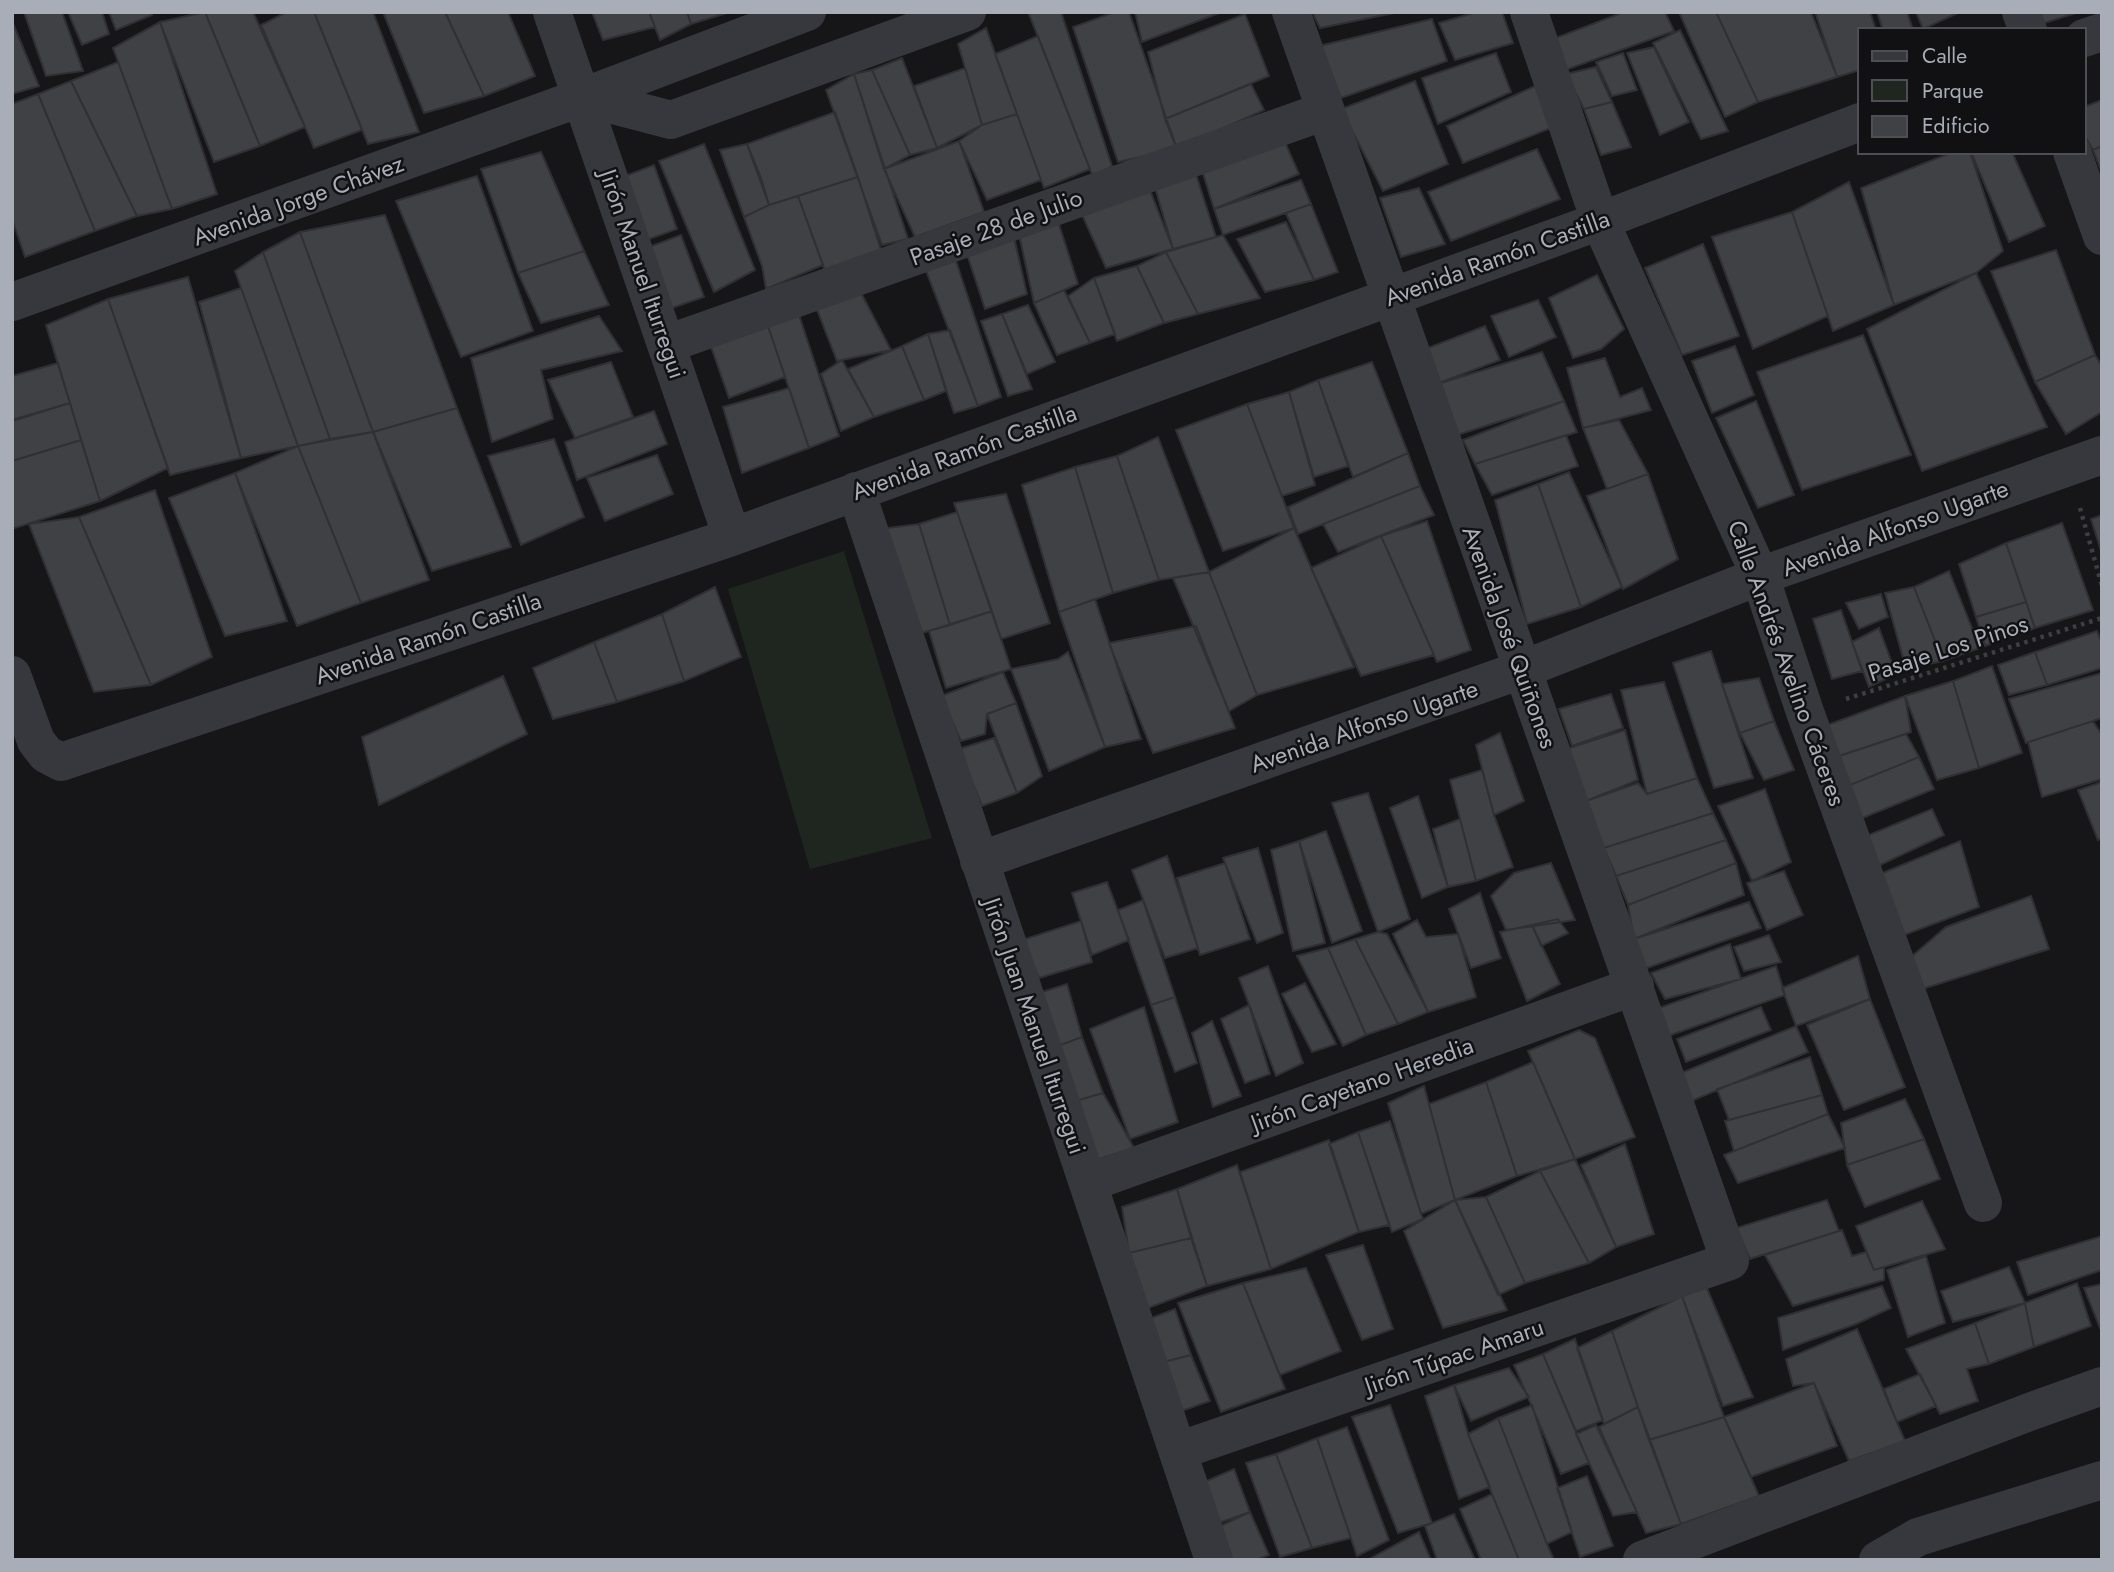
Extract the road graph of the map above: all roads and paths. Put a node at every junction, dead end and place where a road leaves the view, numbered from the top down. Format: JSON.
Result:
{"nodes":[{"id":1,"x":552,"y":12,"type":"edge"},
{"id":2,"x":807,"y":12,"type":"edge"},
{"id":3,"x":967,"y":12,"type":"edge"},
{"id":4,"x":1291,"y":12,"type":"edge"},
{"id":5,"x":1529,"y":12,"type":"edge"},
{"id":6,"x":583,"y":97,"type":"junction"},
{"id":7,"x":1325,"y":111,"type":"junction"},
{"id":8,"x":1858,"y":123,"type":"edge"},
{"id":9,"x":2073,"y":154,"type":"edge"},
{"id":10,"x":1600,"y":221,"type":"junction"},
{"id":11,"x":2102,"y":236,"type":"edge"},
{"id":12,"x":1390,"y":296,"type":"junction"},
{"id":13,"x":12,"y":302,"type":"edge"},
{"id":14,"x":667,"y":344,"type":"junction"},
{"id":15,"x":2085,"y":461,"type":"edge"},
{"id":16,"x":856,"y":491,"type":"junction"},
{"id":17,"x":733,"y":537,"type":"junction"},
{"id":18,"x":1760,"y":576,"type":"junction"},
{"id":19,"x":2102,"y":586,"type":"edge"},
{"id":20,"x":2102,"y":618,"type":"edge"},
{"id":21,"x":1521,"y":670,"type":"junction"},
{"id":22,"x":12,"y":675,"type":"edge"},
{"id":23,"x":1805,"y":712,"type":"junction"},
{"id":24,"x":979,"y":861,"type":"junction"},
{"id":25,"x":1635,"y":986,"type":"junction"},
{"id":26,"x":1088,"y":1183,"type":"junction"},
{"id":27,"x":1983,"y":1203,"type":"dead end"},
{"id":28,"x":1730,"y":1261,"type":"joint"},
{"id":29,"x":2102,"y":1386,"type":"edge"},
{"id":30,"x":1178,"y":1451,"type":"junction"},
{"id":31,"x":2102,"y":1480,"type":"edge"},
{"id":32,"x":1214,"y":1560,"type":"edge"},
{"id":33,"x":1642,"y":1560,"type":"edge"},
{"id":34,"x":1878,"y":1560,"type":"edge"}],
"edges":[{"from":1,"to":6,"type":"street","name":"Jirón Manuel Iturregui"},
{"from":2,"to":6,"type":"street","name":"Avenida Jorge Chávez"},
{"from":3,"to":6,"type":"street"},
{"from":4,"to":7,"type":"street","name":"Avenida José Quiñones"},
{"from":5,"to":10,"type":"street","name":"Calle Andrés Avelino Cáceres"},
{"from":6,"to":13,"type":"street","name":"Avenida Jorge Chávez"},
{"from":6,"to":14,"type":"street","name":"Jirón Manuel Iturregui"},
{"from":7,"to":12,"type":"street","name":"Avenida José Quiñones"},
{"from":7,"to":14,"type":"street","name":"Pasaje 28 de Julio"},
{"from":8,"to":10,"type":"street","name":"Avenida Ramón Castilla"},
{"from":9,"to":11,"type":"street"},
{"from":10,"to":12,"type":"street","name":"Avenida Ramón Castilla"},
{"from":10,"to":18,"type":"street","name":"Calle Andrés Avelino Cáceres"},
{"from":12,"to":16,"type":"street","name":"Avenida Ramón Castilla"},
{"from":12,"to":21,"type":"street","name":"Avenida José Quiñones"},
{"from":14,"to":17,"type":"street","name":"Jirón Manuel Iturregui"},
{"from":15,"to":18,"type":"street","name":"Avenida Alfonso Ugarte"},
{"from":15,"to":19,"type":"path"},
{"from":16,"to":17,"type":"street","name":"Avenida Ramón Castilla"},
{"from":16,"to":24,"type":"street","name":"Jirón Juan Manuel Iturregui"},
{"from":17,"to":22,"type":"street","name":"Avenida Ramón Castilla"},
{"from":18,"to":21,"type":"street","name":"Avenida Alfonso Ugarte"},
{"from":18,"to":23,"type":"street","name":"Calle Andrés Avelino Cáceres"},
{"from":20,"to":23,"type":"path","name":"Pasaje Los Pinos"},
{"from":21,"to":24,"type":"street","name":"Avenida Alfonso Ugarte"},
{"from":21,"to":25,"type":"street","name":"Avenida José Quiñones"},
{"from":23,"to":27,"type":"street","name":"Calle Andrés Avelino Cáceres"},
{"from":24,"to":26,"type":"street","name":"Jirón Juan Manuel Iturregui"},
{"from":25,"to":26,"type":"street","name":"Jirón Cayetano Heredia"},
{"from":25,"to":28,"type":"street","name":"Avenida José Quiñones"},
{"from":26,"to":30,"type":"street","name":"Jirón Juan Manuel Iturregui"},
{"from":28,"to":30,"type":"street","name":"Jirón Túpac Amaru"},
{"from":29,"to":33,"type":"street"},
{"from":30,"to":32,"type":"street","name":"Jirón Juan Manuel Iturregui"},
{"from":31,"to":34,"type":"street"}]}
